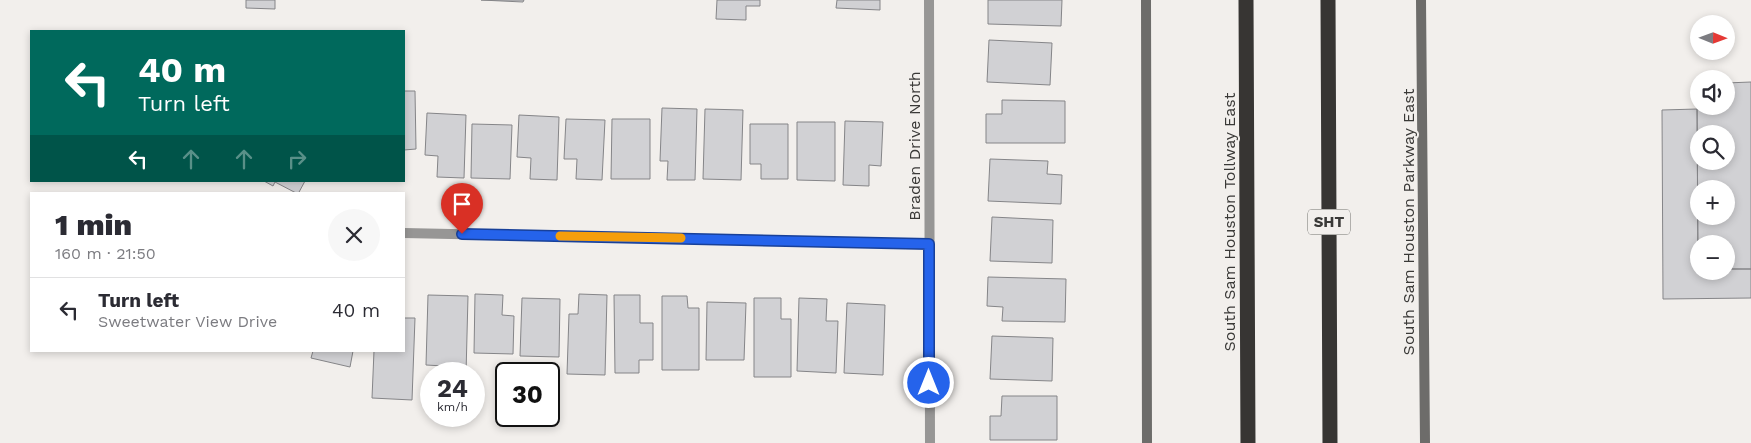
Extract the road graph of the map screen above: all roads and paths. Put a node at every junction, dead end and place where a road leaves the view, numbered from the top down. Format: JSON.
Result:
{"nodes":[{"id":1,"x":929,"y":0,"type":"edge"},
{"id":2,"x":1146,"y":0,"type":"edge"},
{"id":3,"x":1246,"y":0,"type":"edge"},
{"id":4,"x":1328,"y":0,"type":"edge"},
{"id":5,"x":1421,"y":0,"type":"edge"},
{"id":6,"x":405,"y":232,"type":"edge"},
{"id":7,"x":929,"y":244,"type":"junction"},
{"id":8,"x":930,"y":443,"type":"edge"},
{"id":9,"x":1147,"y":443,"type":"edge"},
{"id":10,"x":1248,"y":443,"type":"edge"},
{"id":11,"x":1330,"y":443,"type":"edge"},
{"id":12,"x":1425,"y":443,"type":"edge"}],
"edges":[{"from":1,"to":7,"type":"street","name":"Braden Drive North"},
{"from":2,"to":9,"type":"main road"},
{"from":3,"to":10,"type":"highway","name":"South Sam Houston Tollway East"},
{"from":4,"to":11,"type":"highway","number":"SHT"},
{"from":5,"to":12,"type":"main road","name":"South Sam Houston Parkway East"},
{"from":6,"to":7,"type":"street"},
{"from":7,"to":8,"type":"street","name":"Braden Drive North"}]}
